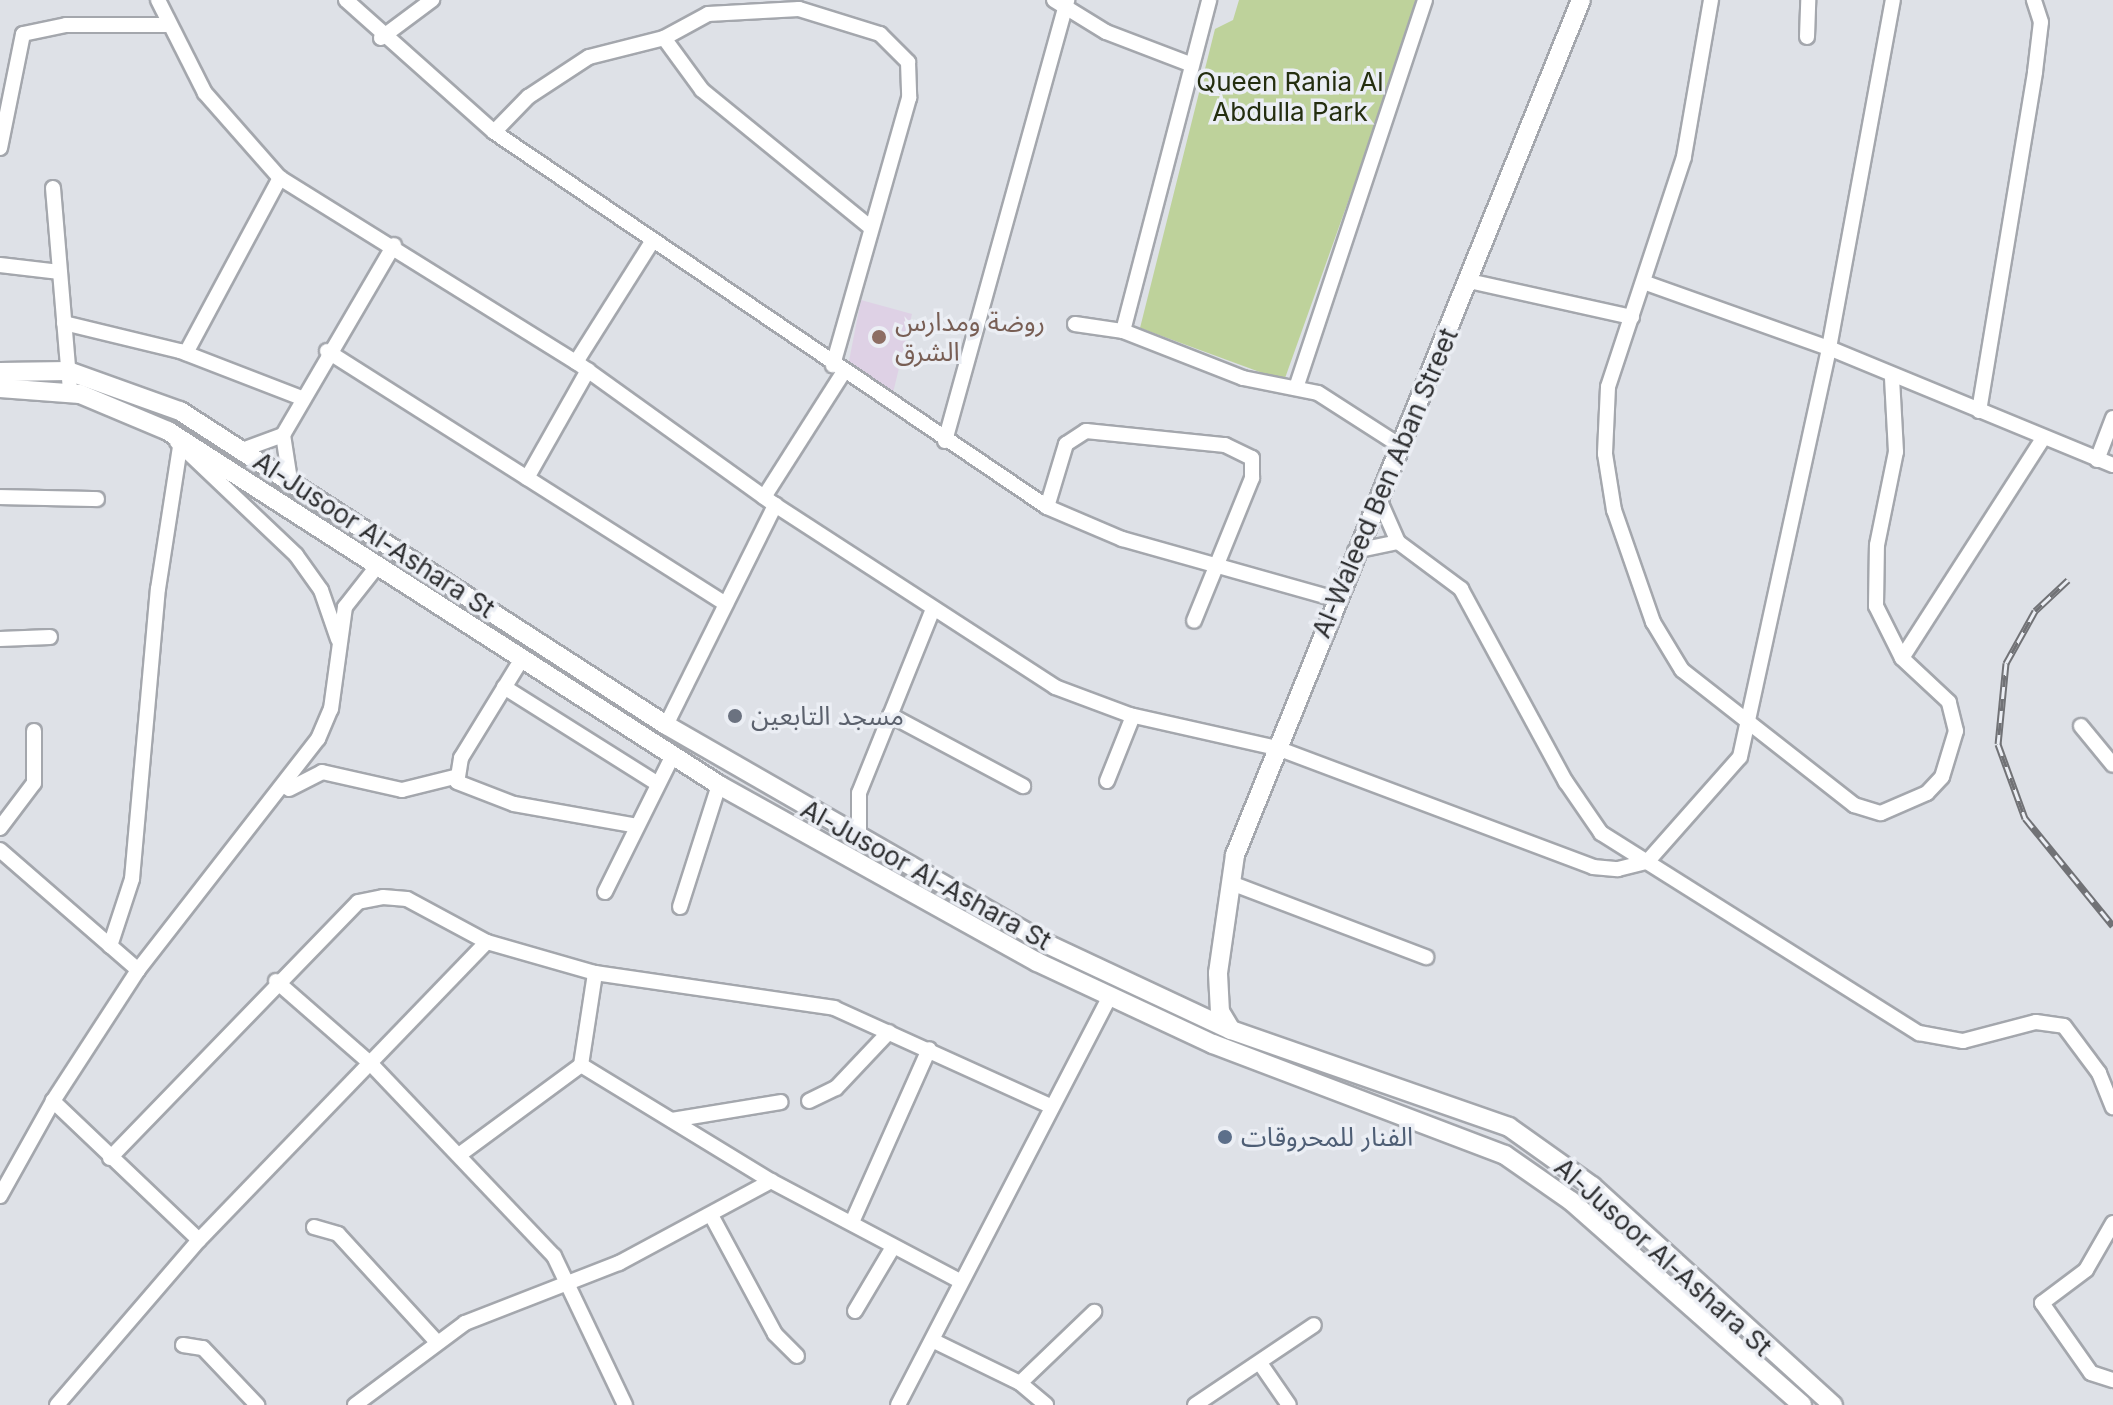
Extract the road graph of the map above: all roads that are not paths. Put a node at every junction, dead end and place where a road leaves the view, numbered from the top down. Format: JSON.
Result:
{"nodes":[{"id":1,"x":158,"y":0,"type":"edge"},
{"id":2,"x":346,"y":0,"type":"edge"},
{"id":3,"x":432,"y":0,"type":"edge"},
{"id":4,"x":1209,"y":0,"type":"edge"},
{"id":5,"x":1425,"y":0,"type":"edge"},
{"id":6,"x":1581,"y":0,"type":"edge"},
{"id":7,"x":1711,"y":0,"type":"edge"},
{"id":8,"x":1808,"y":0,"type":"edge"},
{"id":9,"x":1893,"y":0,"type":"edge"},
{"id":10,"x":2034,"y":0,"type":"edge"},
{"id":11,"x":1062,"y":3,"type":"edge"},
{"id":12,"x":166,"y":25,"type":"junction"},
{"id":13,"x":1807,"y":37,"type":"dead end"},
{"id":14,"x":381,"y":38,"type":"junction"},
{"id":15,"x":664,"y":38,"type":"junction"},
{"id":16,"x":1190,"y":64,"type":"junction"},
{"id":17,"x":494,"y":132,"type":"junction"},
{"id":18,"x":0,"y":148,"type":"edge"},
{"id":19,"x":280,"y":178,"type":"junction"},
{"id":20,"x":53,"y":188,"type":"dead end"},
{"id":21,"x":870,"y":227,"type":"junction"},
{"id":22,"x":652,"y":242,"type":"junction"},
{"id":23,"x":394,"y":245,"type":"junction"},
{"id":24,"x":0,"y":265,"type":"edge"},
{"id":25,"x":60,"y":272,"type":"junction"},
{"id":26,"x":1469,"y":281,"type":"junction"},
{"id":27,"x":1646,"y":283,"type":"junction"},
{"id":28,"x":1632,"y":317,"type":"junction"},
{"id":29,"x":64,"y":323,"type":"junction"},
{"id":30,"x":1075,"y":324,"type":"dead end"},
{"id":31,"x":1123,"y":331,"type":"junction"},
{"id":32,"x":1829,"y":348,"type":"junction"},
{"id":33,"x":327,"y":351,"type":"junction"},
{"id":34,"x":186,"y":353,"type":"junction"},
{"id":35,"x":582,"y":366,"type":"junction"},
{"id":36,"x":838,"y":369,"type":"junction"},
{"id":37,"x":68,"y":371,"type":"junction"},
{"id":38,"x":0,"y":372,"type":"edge"},
{"id":39,"x":1892,"y":378,"type":"junction"},
{"id":40,"x":0,"y":388,"type":"edge"},
{"id":41,"x":1296,"y":388,"type":"junction"},
{"id":42,"x":70,"y":392,"type":"junction"},
{"id":43,"x":302,"y":398,"type":"junction"},
{"id":44,"x":1979,"y":411,"type":"junction"},
{"id":45,"x":2113,"y":418,"type":"edge"},
{"id":46,"x":168,"y":431,"type":"junction"},
{"id":47,"x":283,"y":435,"type":"junction"},
{"id":48,"x":2042,"y":440,"type":"junction"},
{"id":49,"x":945,"y":441,"type":"junction"},
{"id":50,"x":180,"y":447,"type":"junction"},
{"id":51,"x":1402,"y":447,"type":"junction"},
{"id":52,"x":242,"y":450,"type":"junction"},
{"id":53,"x":2097,"y":460,"type":"junction"},
{"id":54,"x":2113,"y":465,"type":"edge"},
{"id":55,"x":527,"y":478,"type":"junction"},
{"id":56,"x":290,"y":480,"type":"junction"},
{"id":57,"x":0,"y":497,"type":"edge"},
{"id":58,"x":97,"y":499,"type":"dead end"},
{"id":59,"x":1379,"y":499,"type":"junction"},
{"id":60,"x":770,"y":501,"type":"junction"},
{"id":61,"x":1047,"y":507,"type":"junction"},
{"id":62,"x":1398,"y":542,"type":"junction"},
{"id":63,"x":1355,"y":551,"type":"junction"},
{"id":64,"x":378,"y":565,"type":"junction"},
{"id":65,"x":1215,"y":565,"type":"junction"},
{"id":66,"x":1336,"y":599,"type":"junction"},
{"id":67,"x":725,"y":604,"type":"junction"},
{"id":68,"x":933,"y":609,"type":"junction"},
{"id":69,"x":1194,"y":621,"type":"dead end"},
{"id":70,"x":50,"y":637,"type":"dead end"},
{"id":71,"x":0,"y":639,"type":"edge"},
{"id":72,"x":339,"y":643,"type":"junction"},
{"id":73,"x":523,"y":657,"type":"junction"},
{"id":74,"x":1902,"y":658,"type":"junction"},
{"id":75,"x":504,"y":687,"type":"junction"},
{"id":76,"x":890,"y":715,"type":"junction"},
{"id":77,"x":1133,"y":716,"type":"junction"},
{"id":78,"x":1749,"y":723,"type":"junction"},
{"id":79,"x":666,"y":725,"type":"junction"},
{"id":80,"x":2081,"y":726,"type":"dead end"},
{"id":81,"x":34,"y":731,"type":"dead end"},
{"id":82,"x":1277,"y":748,"type":"junction"},
{"id":83,"x":673,"y":755,"type":"junction"},
{"id":84,"x":2113,"y":765,"type":"edge"},
{"id":85,"x":454,"y":777,"type":"junction"},
{"id":86,"x":1107,"y":781,"type":"dead end"},
{"id":87,"x":658,"y":784,"type":"junction"},
{"id":88,"x":719,"y":785,"type":"junction"},
{"id":89,"x":1023,"y":786,"type":"dead end"},
{"id":90,"x":281,"y":794,"type":"junction"},
{"id":91,"x":637,"y":826,"type":"junction"},
{"id":92,"x":0,"y":828,"type":"edge"},
{"id":93,"x":859,"y":841,"type":"junction"},
{"id":94,"x":0,"y":850,"type":"edge"},
{"id":95,"x":1647,"y":862,"type":"junction"},
{"id":96,"x":1231,"y":883,"type":"junction"},
{"id":97,"x":605,"y":892,"type":"dead end"},
{"id":98,"x":680,"y":907,"type":"dead end"},
{"id":99,"x":487,"y":942,"type":"junction"},
{"id":100,"x":1047,"y":944,"type":"junction"},
{"id":101,"x":110,"y":946,"type":"junction"},
{"id":102,"x":1426,"y":957,"type":"dead end"},
{"id":103,"x":1037,"y":962,"type":"junction"},
{"id":104,"x":138,"y":970,"type":"junction"},
{"id":105,"x":595,"y":973,"type":"junction"},
{"id":106,"x":1218,"y":973,"type":"junction"},
{"id":107,"x":276,"y":981,"type":"junction"},
{"id":108,"x":1110,"y":996,"type":"junction"},
{"id":109,"x":1184,"y":1011,"type":"junction"},
{"id":110,"x":1231,"y":1030,"type":"junction"},
{"id":111,"x":889,"y":1032,"type":"junction"},
{"id":112,"x":929,"y":1049,"type":"junction"},
{"id":113,"x":371,"y":1064,"type":"junction"},
{"id":114,"x":581,"y":1065,"type":"junction"},
{"id":115,"x":53,"y":1101,"type":"junction"},
{"id":116,"x":809,"y":1101,"type":"dead end"},
{"id":117,"x":781,"y":1102,"type":"dead end"},
{"id":118,"x":1052,"y":1107,"type":"junction"},
{"id":119,"x":2113,"y":1107,"type":"edge"},
{"id":120,"x":672,"y":1120,"type":"junction"},
{"id":121,"x":459,"y":1155,"type":"junction"},
{"id":122,"x":110,"y":1158,"type":"junction"},
{"id":123,"x":771,"y":1181,"type":"junction"},
{"id":124,"x":0,"y":1196,"type":"edge"},
{"id":125,"x":711,"y":1215,"type":"junction"},
{"id":126,"x":853,"y":1220,"type":"junction"},
{"id":127,"x":2113,"y":1223,"type":"edge"},
{"id":128,"x":314,"y":1227,"type":"dead end"},
{"id":129,"x":199,"y":1240,"type":"junction"},
{"id":130,"x":893,"y":1247,"type":"junction"},
{"id":131,"x":960,"y":1281,"type":"junction"},
{"id":132,"x":569,"y":1283,"type":"junction"},
{"id":133,"x":855,"y":1311,"type":"dead end"},
{"id":134,"x":1094,"y":1312,"type":"dead end"},
{"id":135,"x":1314,"y":1325,"type":"dead end"},
{"id":136,"x":435,"y":1340,"type":"junction"},
{"id":137,"x":936,"y":1342,"type":"junction"},
{"id":138,"x":183,"y":1345,"type":"dead end"},
{"id":139,"x":797,"y":1356,"type":"dead end"},
{"id":140,"x":1262,"y":1366,"type":"junction"},
{"id":141,"x":2113,"y":1380,"type":"edge"},
{"id":142,"x":1020,"y":1383,"type":"junction"},
{"id":143,"x":57,"y":1405,"type":"edge"},
{"id":144,"x":257,"y":1405,"type":"edge"},
{"id":145,"x":355,"y":1405,"type":"edge"},
{"id":146,"x":625,"y":1405,"type":"edge"},
{"id":147,"x":898,"y":1405,"type":"edge"},
{"id":148,"x":1046,"y":1405,"type":"edge"},
{"id":149,"x":1195,"y":1405,"type":"edge"},
{"id":150,"x":1289,"y":1405,"type":"edge"},
{"id":151,"x":1802,"y":1405,"type":"edge"},
{"id":152,"x":1833,"y":1405,"type":"edge"}],
"edges":[{"from":1,"to":12,"type":"street"},
{"from":2,"to":14,"type":"street"},
{"from":3,"to":14,"type":"street"},
{"from":4,"to":16,"type":"street"},
{"from":5,"to":41,"type":"street"},
{"from":6,"to":26,"type":"main road","name":"Al-Waleed Ben Aban Street"},
{"from":7,"to":27,"type":"street"},
{"from":8,"to":13,"type":"street"},
{"from":9,"to":32,"type":"street"},
{"from":10,"to":44,"type":"street"},
{"from":11,"to":16,"type":"street"},
{"from":11,"to":49,"type":"street"},
{"from":12,"to":18,"type":"street"},
{"from":12,"to":19,"type":"street"},
{"from":14,"to":17,"type":"street"},
{"from":15,"to":17,"type":"street"},
{"from":15,"to":21,"type":"street"},
{"from":15,"to":21,"type":"street"},
{"from":16,"to":31,"type":"street"},
{"from":17,"to":22,"type":"street"},
{"from":19,"to":23,"type":"street"},
{"from":19,"to":34,"type":"street"},
{"from":20,"to":25,"type":"street"},
{"from":21,"to":36,"type":"street"},
{"from":22,"to":35,"type":"street"},
{"from":22,"to":36,"type":"street"},
{"from":23,"to":33,"type":"street"},
{"from":23,"to":35,"type":"street"},
{"from":24,"to":25,"type":"street"},
{"from":25,"to":29,"type":"street"},
{"from":26,"to":28,"type":"street"},
{"from":26,"to":51,"type":"main road","name":"Al-Waleed Ben Aban Street"},
{"from":27,"to":28,"type":"street"},
{"from":27,"to":32,"type":"street"},
{"from":28,"to":78,"type":"street"},
{"from":29,"to":34,"type":"street"},
{"from":29,"to":37,"type":"street"},
{"from":30,"to":31,"type":"street"},
{"from":31,"to":41,"type":"street"},
{"from":32,"to":39,"type":"street"},
{"from":32,"to":78,"type":"street"},
{"from":33,"to":43,"type":"street"},
{"from":33,"to":55,"type":"street"},
{"from":34,"to":43,"type":"street"},
{"from":35,"to":55,"type":"street"},
{"from":35,"to":60,"type":"street"},
{"from":36,"to":49,"type":"street"},
{"from":36,"to":60,"type":"street"},
{"from":37,"to":38,"type":"main road","name":"Al-Jusoor Al-Ashara St"},
{"from":37,"to":42,"type":"street"},
{"from":37,"to":52,"type":"main road","name":"Al-Jusoor Al-Ashara St"},
{"from":39,"to":44,"type":"street"},
{"from":39,"to":74,"type":"street"},
{"from":40,"to":42,"type":"main road","name":"Al-Jusoor Al-Ashara St"},
{"from":41,"to":51,"type":"street"},
{"from":42,"to":46,"type":"main road","name":"Al-Jusoor Al-Ashara St"},
{"from":43,"to":47,"type":"street"},
{"from":44,"to":48,"type":"street"},
{"from":45,"to":53,"type":"street"},
{"from":46,"to":50,"type":"street"},
{"from":46,"to":64,"type":"main road","name":"Al-Jusoor Al-Ashara St"},
{"from":47,"to":52,"type":"street"},
{"from":47,"to":56,"type":"street"},
{"from":48,"to":53,"type":"street"},
{"from":48,"to":74,"type":"street"},
{"from":49,"to":61,"type":"street"},
{"from":50,"to":72,"type":"street"},
{"from":50,"to":101,"type":"street"},
{"from":51,"to":59,"type":"main road","name":"Al-Waleed Ben Aban Street"},
{"from":52,"to":56,"type":"main road","name":"Al-Jusoor Al-Ashara St"},
{"from":53,"to":54,"type":"street"},
{"from":55,"to":67,"type":"street"},
{"from":56,"to":79,"type":"main road","name":"Al-Jusoor Al-Ashara St"},
{"from":57,"to":58,"type":"street"},
{"from":59,"to":62,"type":"street"},
{"from":59,"to":63,"type":"main road","name":"Al-Waleed Ben Aban Street"},
{"from":60,"to":67,"type":"street"},
{"from":60,"to":68,"type":"street"},
{"from":61,"to":65,"type":"street"},
{"from":61,"to":65,"type":"street"},
{"from":62,"to":63,"type":"street"},
{"from":62,"to":95,"type":"street"},
{"from":63,"to":66,"type":"main road","name":"Al-Waleed Ben Aban Street"},
{"from":64,"to":72,"type":"street"},
{"from":64,"to":73,"type":"main road","name":"Al-Jusoor Al-Ashara St"},
{"from":65,"to":66,"type":"street"},
{"from":65,"to":69,"type":"street"},
{"from":66,"to":82,"type":"main road","name":"Al-Waleed Ben Aban Street"},
{"from":67,"to":79,"type":"street"},
{"from":68,"to":76,"type":"street"},
{"from":68,"to":77,"type":"street"},
{"from":70,"to":71,"type":"street"},
{"from":72,"to":90,"type":"street"},
{"from":73,"to":75,"type":"street"},
{"from":73,"to":83,"type":"main road","name":"Al-Jusoor Al-Ashara St"},
{"from":74,"to":78,"type":"street"},
{"from":75,"to":85,"type":"street"},
{"from":75,"to":87,"type":"street"},
{"from":76,"to":89,"type":"street"},
{"from":76,"to":93,"type":"street"},
{"from":77,"to":82,"type":"street"},
{"from":77,"to":86,"type":"street"},
{"from":78,"to":95,"type":"street"},
{"from":79,"to":93,"type":"main road","name":"Al-Jusoor Al-Ashara St"},
{"from":80,"to":84,"type":"street"},
{"from":81,"to":92,"type":"street"},
{"from":82,"to":95,"type":"street"},
{"from":82,"to":96,"type":"main road","name":"Al-Waleed Ben Aban Street"},
{"from":83,"to":87,"type":"street"},
{"from":83,"to":88,"type":"main road","name":"Al-Jusoor Al-Ashara St"},
{"from":85,"to":90,"type":"street"},
{"from":85,"to":91,"type":"street"},
{"from":87,"to":91,"type":"street"},
{"from":88,"to":98,"type":"street"},
{"from":88,"to":103,"type":"main road","name":"Al-Jusoor Al-Ashara St"},
{"from":90,"to":104,"type":"street"},
{"from":91,"to":97,"type":"street"},
{"from":93,"to":100,"type":"main road","name":"Al-Jusoor Al-Ashara St"},
{"from":94,"to":101,"type":"street"},
{"from":95,"to":119,"type":"street"},
{"from":96,"to":102,"type":"street"},
{"from":96,"to":106,"type":"main road","name":"Al-Waleed Ben Aban Street"},
{"from":99,"to":105,"type":"street"},
{"from":99,"to":107,"type":"street"},
{"from":99,"to":113,"type":"street"},
{"from":100,"to":103,"type":"main road"},
{"from":100,"to":109,"type":"main road","name":"Al-Jusoor Al-Ashara St"},
{"from":101,"to":104,"type":"street"},
{"from":103,"to":108,"type":"main road","name":"Al-Jusoor Al-Ashara St"},
{"from":104,"to":115,"type":"street"},
{"from":105,"to":111,"type":"street"},
{"from":105,"to":114,"type":"street"},
{"from":106,"to":109,"type":"main road","name":"Al-Waleed Ben Aban Street"},
{"from":106,"to":110,"type":"main road","name":"Al-Waleed Ben Aban Street"},
{"from":107,"to":113,"type":"street"},
{"from":107,"to":122,"type":"street"},
{"from":108,"to":118,"type":"street"},
{"from":108,"to":151,"type":"main road","name":"Al-Jusoor Al-Ashara St"},
{"from":109,"to":110,"type":"main road","name":"Al-Jusoor Al-Ashara St"},
{"from":110,"to":152,"type":"main road","name":"Al-Jusoor Al-Ashara St"},
{"from":111,"to":112,"type":"street"},
{"from":111,"to":116,"type":"street"},
{"from":112,"to":118,"type":"street"},
{"from":112,"to":126,"type":"street"},
{"from":113,"to":121,"type":"street"},
{"from":113,"to":129,"type":"street"},
{"from":114,"to":120,"type":"street"},
{"from":114,"to":121,"type":"street"},
{"from":115,"to":122,"type":"street"},
{"from":115,"to":124,"type":"street"},
{"from":117,"to":120,"type":"street"},
{"from":118,"to":131,"type":"street"},
{"from":120,"to":123,"type":"street"},
{"from":121,"to":132,"type":"street"},
{"from":122,"to":129,"type":"street"},
{"from":123,"to":125,"type":"street"},
{"from":123,"to":126,"type":"street"},
{"from":125,"to":132,"type":"street"},
{"from":125,"to":139,"type":"street"},
{"from":126,"to":130,"type":"street"},
{"from":127,"to":141,"type":"street"},
{"from":128,"to":136,"type":"street"},
{"from":129,"to":143,"type":"street"},
{"from":130,"to":131,"type":"street"},
{"from":130,"to":133,"type":"street"},
{"from":131,"to":137,"type":"street"},
{"from":132,"to":136,"type":"street"},
{"from":132,"to":146,"type":"street"},
{"from":134,"to":142,"type":"street"},
{"from":135,"to":140,"type":"street"},
{"from":136,"to":145,"type":"street"},
{"from":137,"to":142,"type":"street"},
{"from":137,"to":147,"type":"street"},
{"from":138,"to":144,"type":"street"},
{"from":140,"to":149,"type":"street"},
{"from":140,"to":150,"type":"street"},
{"from":142,"to":148,"type":"street"}]}
